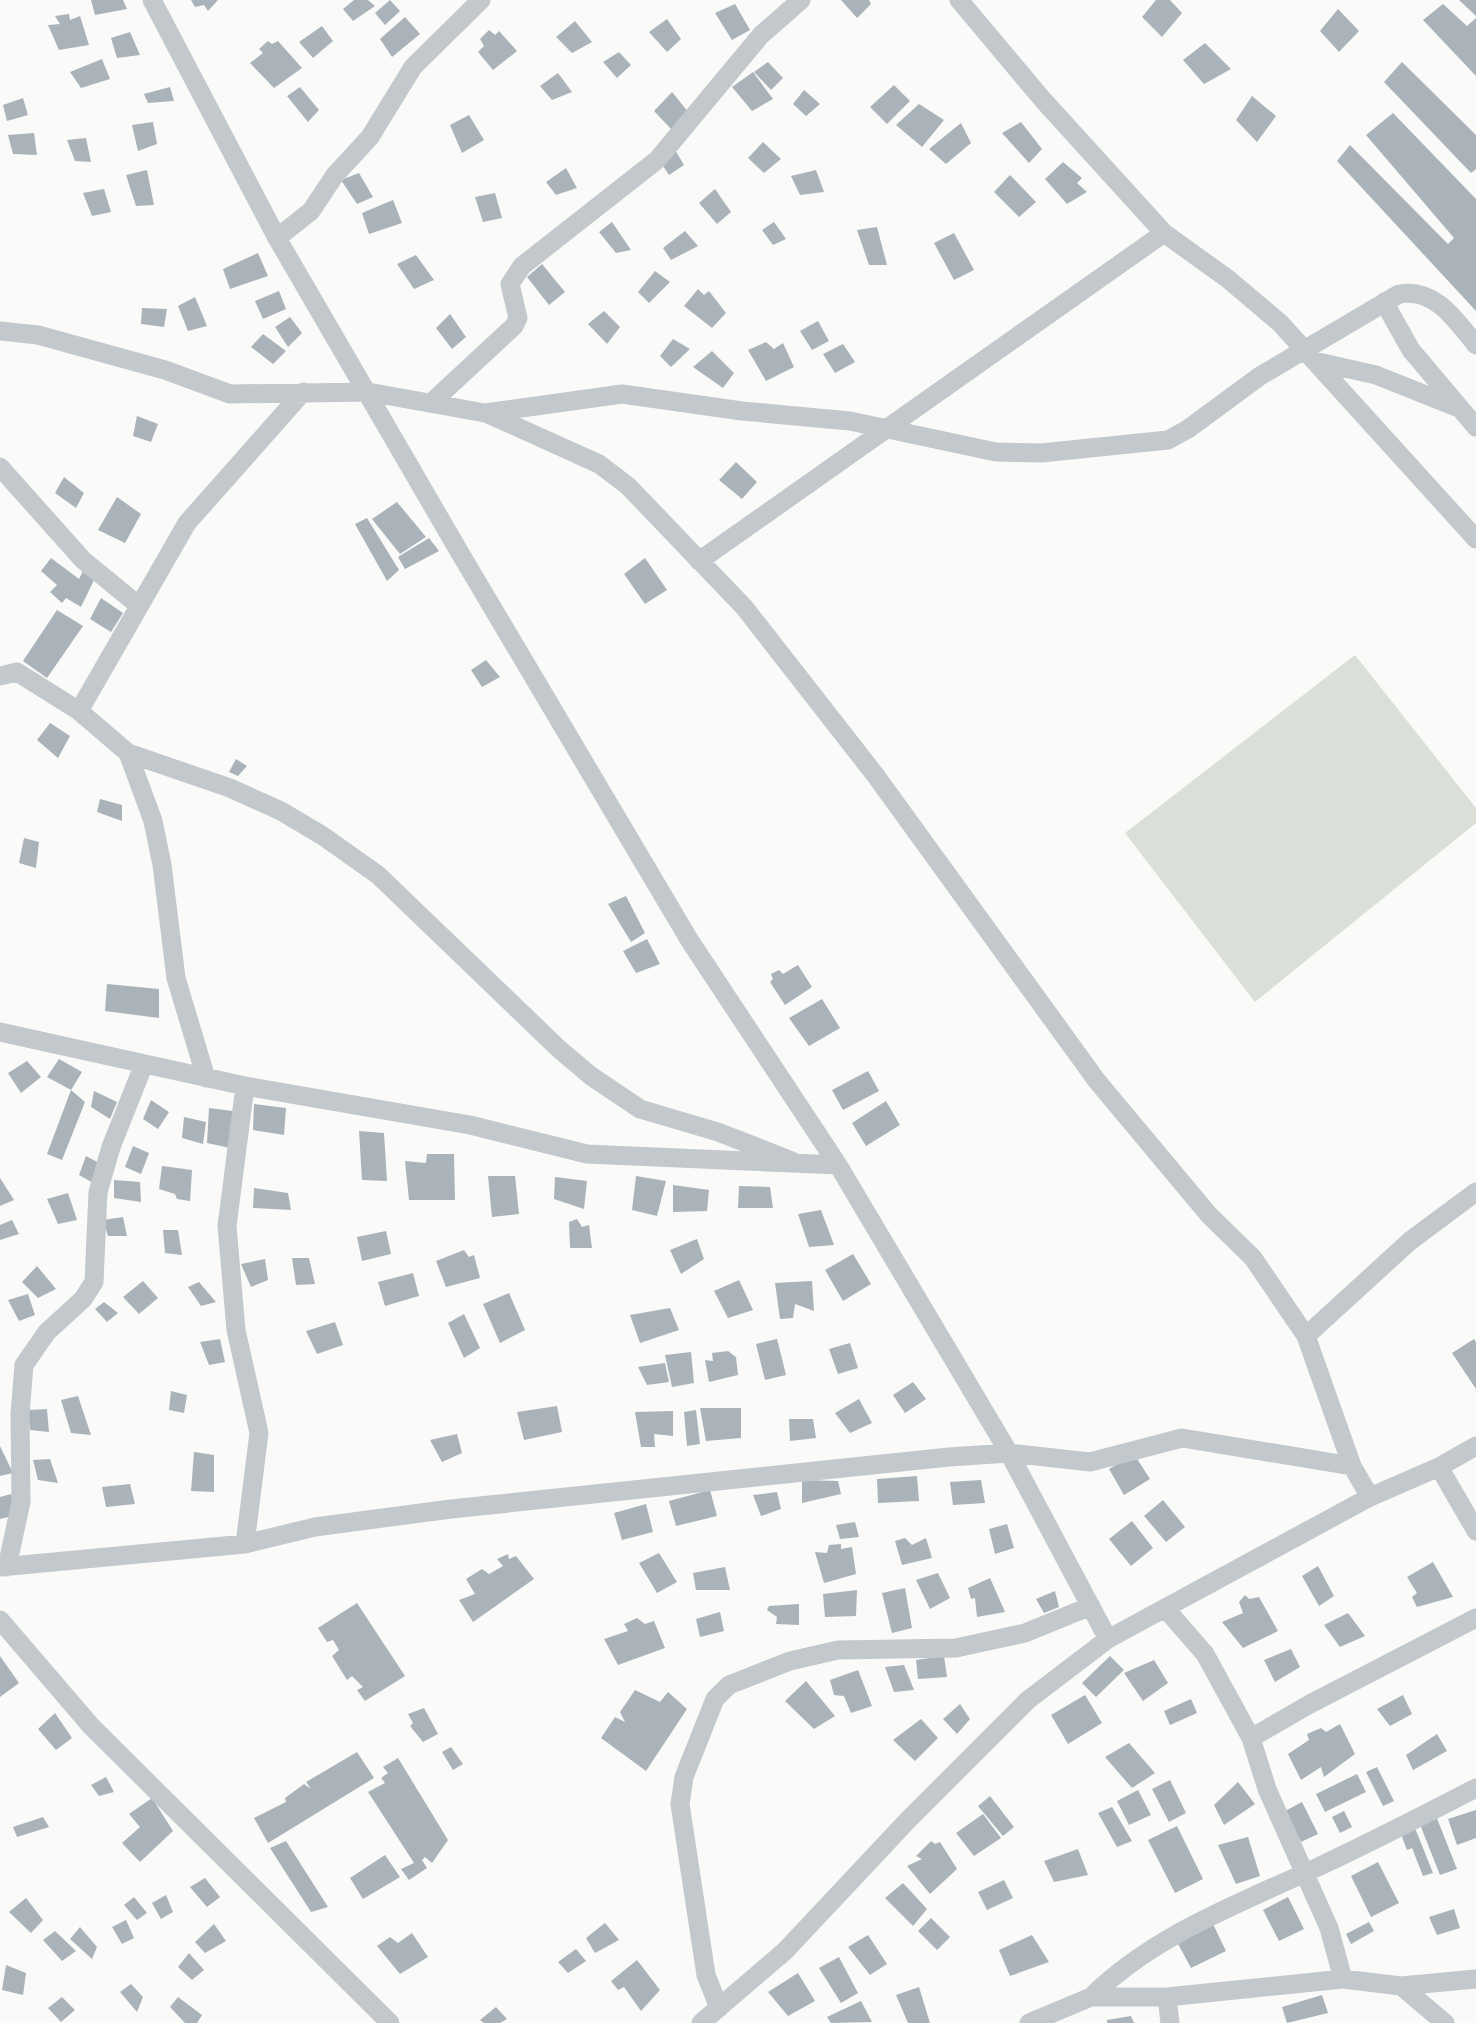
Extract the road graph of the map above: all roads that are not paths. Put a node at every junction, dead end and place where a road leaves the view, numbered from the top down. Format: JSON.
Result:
{"nodes":[{"id":1,"x":152,"y":0,"type":"edge"},
{"id":2,"x":481,"y":0,"type":"edge"},
{"id":3,"x":801,"y":0,"type":"edge"},
{"id":4,"x":959,"y":0,"type":"edge"},
{"id":5,"x":1164,"y":233,"type":"junction"},
{"id":6,"x":278,"y":238,"type":"junction"},
{"id":7,"x":1384,"y":302,"type":"junction"},
{"id":8,"x":0,"y":331,"type":"edge"},
{"id":9,"x":1476,"y":345,"type":"edge"},
{"id":10,"x":1309,"y":355,"type":"junction"},
{"id":11,"x":303,"y":391,"type":"junction"},
{"id":12,"x":368,"y":392,"type":"junction"},
{"id":13,"x":431,"y":403,"type":"junction"},
{"id":14,"x":1458,"y":408,"type":"junction"},
{"id":15,"x":485,"y":413,"type":"junction"},
{"id":16,"x":1476,"y":427,"type":"edge"},
{"id":17,"x":889,"y":428,"type":"junction"},
{"id":18,"x":0,"y":467,"type":"edge"},
{"id":19,"x":1476,"y":539,"type":"edge"},
{"id":20,"x":699,"y":561,"type":"junction"},
{"id":21,"x":138,"y":605,"type":"junction"},
{"id":22,"x":0,"y":676,"type":"edge"},
{"id":23,"x":79,"y":711,"type":"junction"},
{"id":24,"x":128,"y":753,"type":"junction"},
{"id":25,"x":0,"y":1032,"type":"edge"},
{"id":26,"x":144,"y":1064,"type":"junction"},
{"id":27,"x":206,"y":1078,"type":"junction"},
{"id":28,"x":245,"y":1086,"type":"junction"},
{"id":29,"x":792,"y":1161,"type":"junction"},
{"id":30,"x":838,"y":1165,"type":"junction"},
{"id":31,"x":1476,"y":1192,"type":"edge"},
{"id":32,"x":1306,"y":1336,"type":"junction"},
{"id":33,"x":1476,"y":1446,"type":"edge"},
{"id":34,"x":1009,"y":1453,"type":"junction"},
{"id":35,"x":1352,"y":1466,"type":"junction"},
{"id":36,"x":1439,"y":1467,"type":"junction"},
{"id":37,"x":1370,"y":1497,"type":"junction"},
{"id":38,"x":1476,"y":1531,"type":"edge"},
{"id":39,"x":244,"y":1544,"type":"junction"},
{"id":40,"x":3,"y":1567,"type":"edge"},
{"id":41,"x":1091,"y":1605,"type":"junction"},
{"id":42,"x":1165,"y":1608,"type":"junction"},
{"id":43,"x":1476,"y":1618,"type":"edge"},
{"id":44,"x":3,"y":1629,"type":"edge"},
{"id":45,"x":1108,"y":1639,"type":"junction"},
{"id":46,"x":1251,"y":1738,"type":"junction"},
{"id":47,"x":1476,"y":1787,"type":"edge"},
{"id":48,"x":1303,"y":1874,"type":"junction"},
{"id":49,"x":1343,"y":1979,"type":"junction"},
{"id":50,"x":1476,"y":1979,"type":"edge"},
{"id":51,"x":1401,"y":1986,"type":"junction"},
{"id":52,"x":1091,"y":1997,"type":"junction"},
{"id":53,"x":1167,"y":1997,"type":"junction"},
{"id":54,"x":719,"y":2008,"type":"junction"},
{"id":55,"x":390,"y":2023,"type":"edge"},
{"id":56,"x":701,"y":2023,"type":"edge"},
{"id":57,"x":1029,"y":2023,"type":"edge"},
{"id":58,"x":1170,"y":2023,"type":"edge"},
{"id":59,"x":1445,"y":2023,"type":"edge"}],
"edges":[{"from":1,"to":6,"type":"street"},
{"from":2,"to":6,"type":"street"},
{"from":3,"to":13,"type":"street"},
{"from":4,"to":5,"type":"street"},
{"from":5,"to":10,"type":"street"},
{"from":5,"to":17,"type":"street"},
{"from":6,"to":12,"type":"street"},
{"from":7,"to":9,"type":"street"},
{"from":7,"to":10,"type":"street"},
{"from":7,"to":14,"type":"street"},
{"from":8,"to":11,"type":"street"},
{"from":10,"to":14,"type":"street"},
{"from":10,"to":17,"type":"street"},
{"from":10,"to":19,"type":"street"},
{"from":11,"to":12,"type":"street"},
{"from":11,"to":21,"type":"street"},
{"from":12,"to":13,"type":"street"},
{"from":12,"to":30,"type":"street"},
{"from":13,"to":15,"type":"street"},
{"from":14,"to":16,"type":"street"},
{"from":15,"to":17,"type":"street"},
{"from":15,"to":20,"type":"street"},
{"from":17,"to":20,"type":"street"},
{"from":18,"to":21,"type":"street"},
{"from":20,"to":32,"type":"street"},
{"from":21,"to":23,"type":"street"},
{"from":22,"to":23,"type":"street"},
{"from":23,"to":24,"type":"street"},
{"from":24,"to":27,"type":"street"},
{"from":24,"to":29,"type":"street"},
{"from":25,"to":26,"type":"street"},
{"from":26,"to":27,"type":"street"},
{"from":26,"to":40,"type":"street"},
{"from":27,"to":28,"type":"street"},
{"from":28,"to":29,"type":"street"},
{"from":28,"to":39,"type":"street"},
{"from":29,"to":30,"type":"street"},
{"from":30,"to":34,"type":"street"},
{"from":31,"to":32,"type":"street"},
{"from":32,"to":35,"type":"street"},
{"from":33,"to":36,"type":"street"},
{"from":34,"to":35,"type":"street"},
{"from":34,"to":39,"type":"street"},
{"from":34,"to":41,"type":"street"},
{"from":35,"to":37,"type":"street"},
{"from":36,"to":37,"type":"street"},
{"from":36,"to":38,"type":"street"},
{"from":37,"to":42,"type":"street"},
{"from":39,"to":40,"type":"street"},
{"from":41,"to":45,"type":"street"},
{"from":41,"to":54,"type":"street"},
{"from":42,"to":45,"type":"street"},
{"from":42,"to":46,"type":"street"},
{"from":43,"to":46,"type":"street"},
{"from":44,"to":55,"type":"street"},
{"from":45,"to":54,"type":"street"},
{"from":46,"to":48,"type":"street"},
{"from":47,"to":48,"type":"street"},
{"from":48,"to":49,"type":"street"},
{"from":48,"to":52,"type":"street"},
{"from":49,"to":51,"type":"street"},
{"from":49,"to":53,"type":"street"},
{"from":50,"to":51,"type":"street"},
{"from":51,"to":59,"type":"street"},
{"from":52,"to":53,"type":"street"},
{"from":52,"to":57,"type":"street"},
{"from":53,"to":58,"type":"street"},
{"from":54,"to":56,"type":"street"}]}
